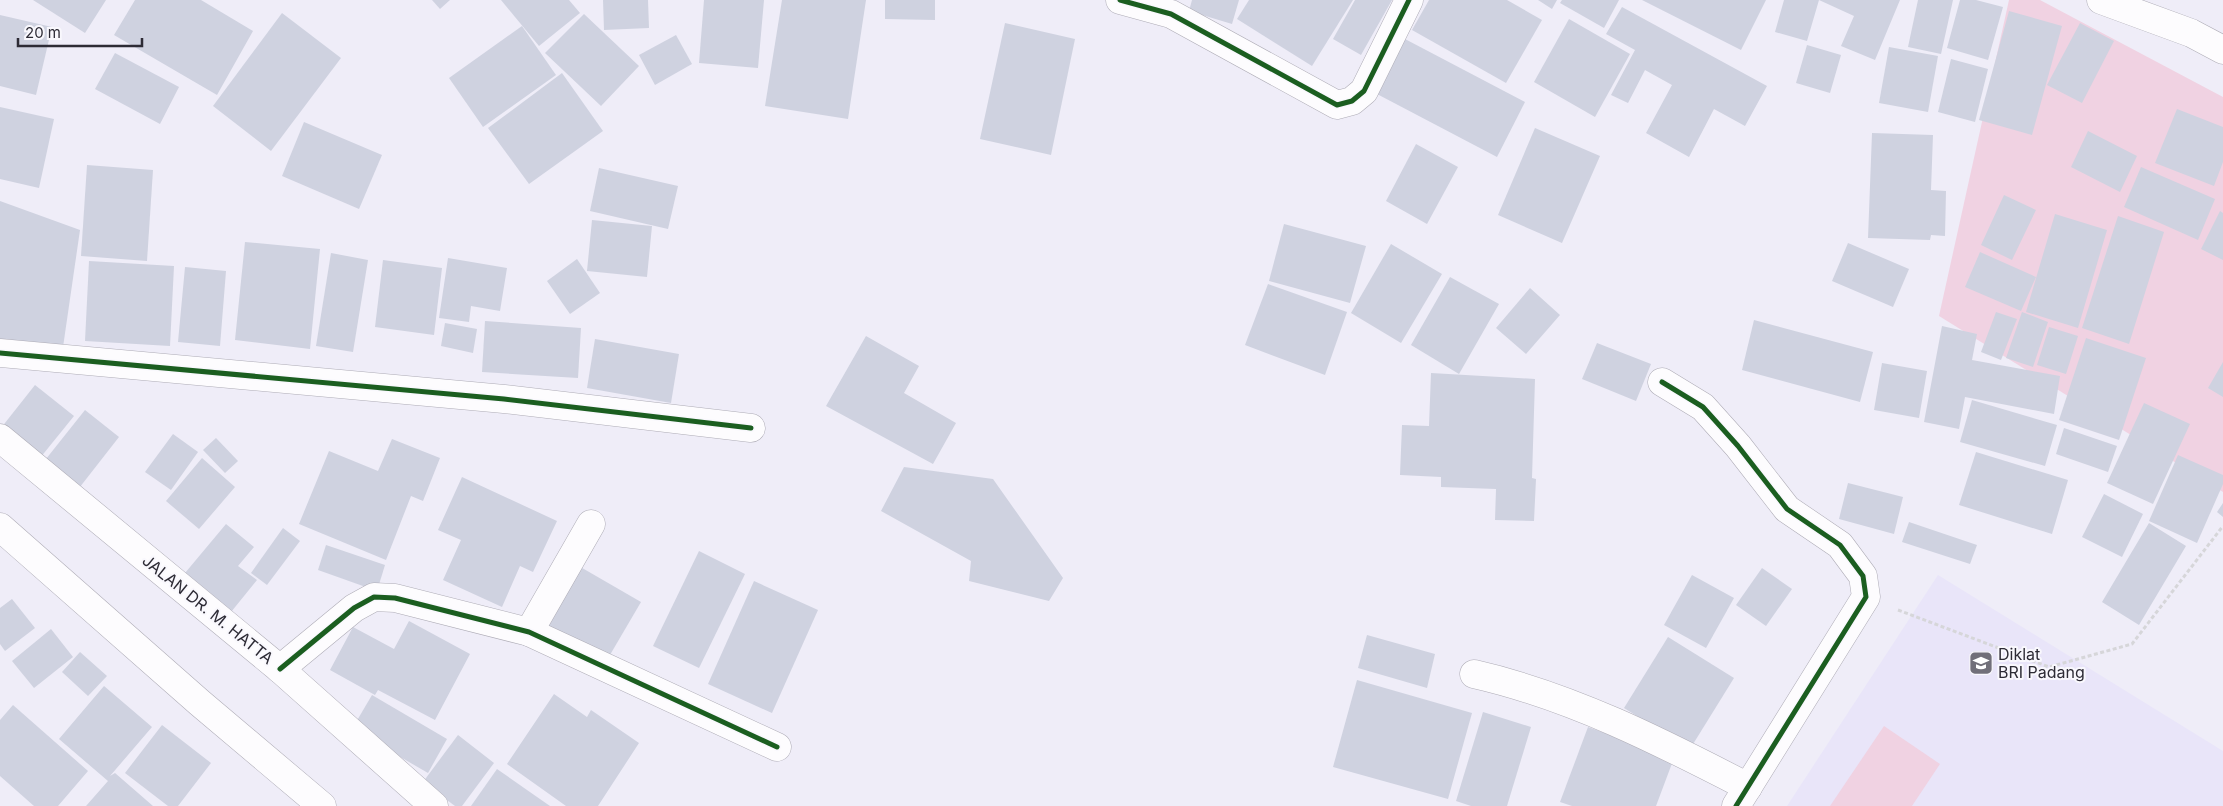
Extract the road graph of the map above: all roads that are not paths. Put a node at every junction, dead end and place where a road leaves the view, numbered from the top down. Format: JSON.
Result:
{"nodes":[{"id":1,"x":1120,"y":0,"type":"edge"},
{"id":2,"x":1409,"y":0,"type":"edge"},
{"id":3,"x":2101,"y":0,"type":"edge"},
{"id":4,"x":2223,"y":50,"type":"edge"},
{"id":5,"x":0,"y":353,"type":"edge"},
{"id":6,"x":1662,"y":382,"type":"dead end"},
{"id":7,"x":751,"y":428,"type":"dead end"},
{"id":8,"x":0,"y":438,"type":"edge"},
{"id":9,"x":591,"y":524,"type":"dead end"},
{"id":10,"x":0,"y":527,"type":"edge"},
{"id":11,"x":529,"y":632,"type":"junction"},
{"id":12,"x":280,"y":669,"type":"junction"},
{"id":13,"x":1474,"y":674,"type":"dead end"},
{"id":14,"x":777,"y":747,"type":"dead end"},
{"id":15,"x":1742,"y":797,"type":"edge"},
{"id":16,"x":322,"y":806,"type":"edge"},
{"id":17,"x":434,"y":806,"type":"edge"}],
"edges":[{"from":1,"to":2,"type":"street"},
{"from":3,"to":4,"type":"street"},
{"from":5,"to":7,"type":"street"},
{"from":6,"to":15,"type":"street"},
{"from":8,"to":12,"type":"street","name":"JALAN DR. M. HATTA"},
{"from":9,"to":11,"type":"street"},
{"from":10,"to":16,"type":"street"},
{"from":11,"to":12,"type":"street"},
{"from":11,"to":14,"type":"street"},
{"from":12,"to":17,"type":"street","name":"JALAN DR. M. HATTA"},
{"from":13,"to":15,"type":"street"}]}
